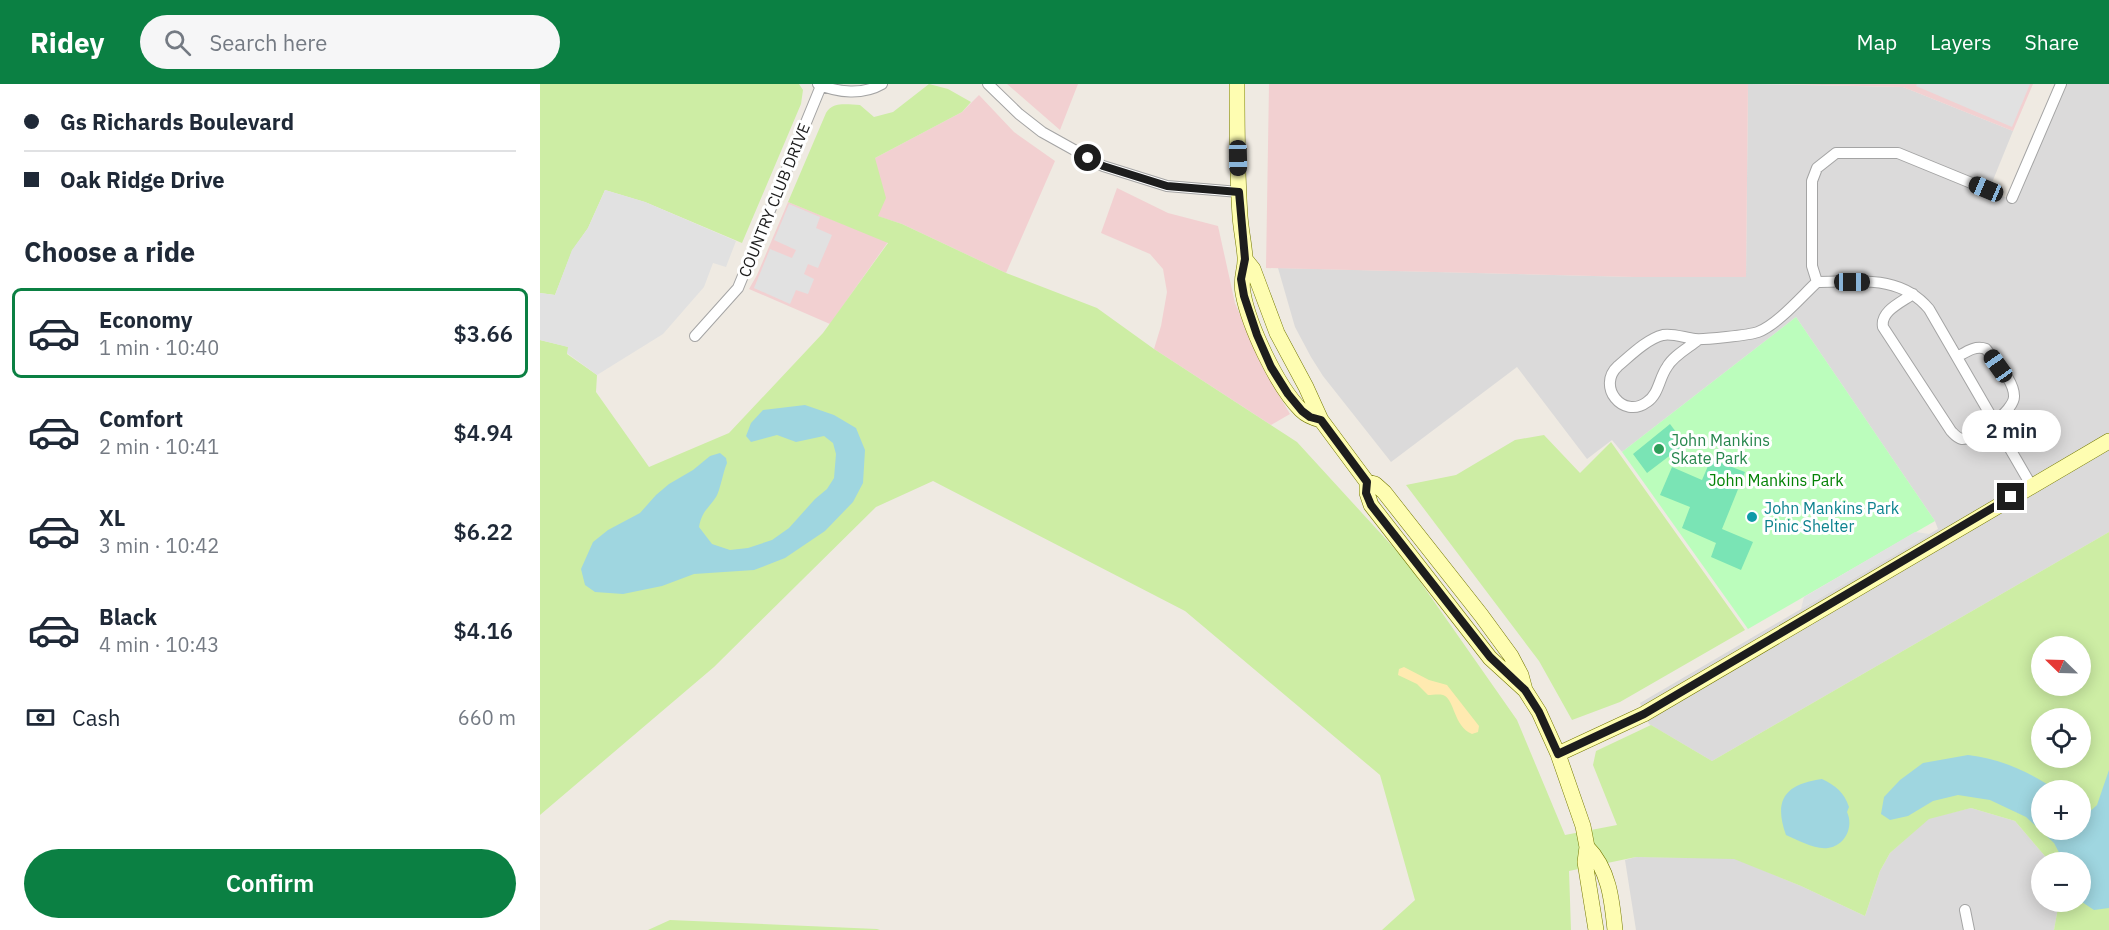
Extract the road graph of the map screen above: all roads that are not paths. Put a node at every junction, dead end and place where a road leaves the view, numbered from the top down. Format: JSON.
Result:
{"nodes":[{"id":1,"x":882,"y":84,"type":"edge"},
{"id":2,"x":988,"y":84,"type":"edge"},
{"id":3,"x":1237,"y":84,"type":"edge"},
{"id":4,"x":2061,"y":84,"type":"edge"},
{"id":5,"x":820,"y":85,"type":"edge"},
{"id":6,"x":1986,"y":189,"type":"dead end"},
{"id":7,"x":1239,"y":192,"type":"junction"},
{"id":8,"x":2012,"y":198,"type":"dead end"},
{"id":9,"x":1817,"y":282,"type":"junction"},
{"id":10,"x":1913,"y":294,"type":"junction"},
{"id":11,"x":695,"y":336,"type":"dead end"},
{"id":12,"x":1698,"y":340,"type":"junction"},
{"id":13,"x":1957,"y":357,"type":"junction"},
{"id":14,"x":1995,"y":422,"type":"junction"},
{"id":15,"x":2109,"y":441,"type":"edge"},
{"id":16,"x":2031,"y":485,"type":"junction"},
{"id":17,"x":1558,"y":754,"type":"junction"},
{"id":18,"x":1587,"y":847,"type":"junction"},
{"id":19,"x":1965,"y":910,"type":"dead end"},
{"id":20,"x":1596,"y":930,"type":"edge"},
{"id":21,"x":1615,"y":930,"type":"edge"},
{"id":22,"x":1969,"y":930,"type":"edge"}],
"edges":[{"from":1,"to":5,"type":"street"},
{"from":2,"to":7,"type":"street"},
{"from":3,"to":7,"type":"street"},
{"from":4,"to":8,"type":"street"},
{"from":5,"to":11,"type":"street","name":"COUNTRY CLUB DRIVE"},
{"from":6,"to":9,"type":"street"},
{"from":7,"to":17,"type":"street"},
{"from":9,"to":10,"type":"street"},
{"from":9,"to":12,"type":"street"},
{"from":10,"to":13,"type":"street"},
{"from":10,"to":14,"type":"street"},
{"from":12,"to":12,"type":"street"},
{"from":13,"to":14,"type":"street"},
{"from":13,"to":14,"type":"street"},
{"from":14,"to":16,"type":"street"},
{"from":15,"to":16,"type":"street"},
{"from":16,"to":17,"type":"street"},
{"from":17,"to":18,"type":"street"},
{"from":18,"to":20,"type":"street"},
{"from":18,"to":21,"type":"street"},
{"from":19,"to":22,"type":"street"}]}
